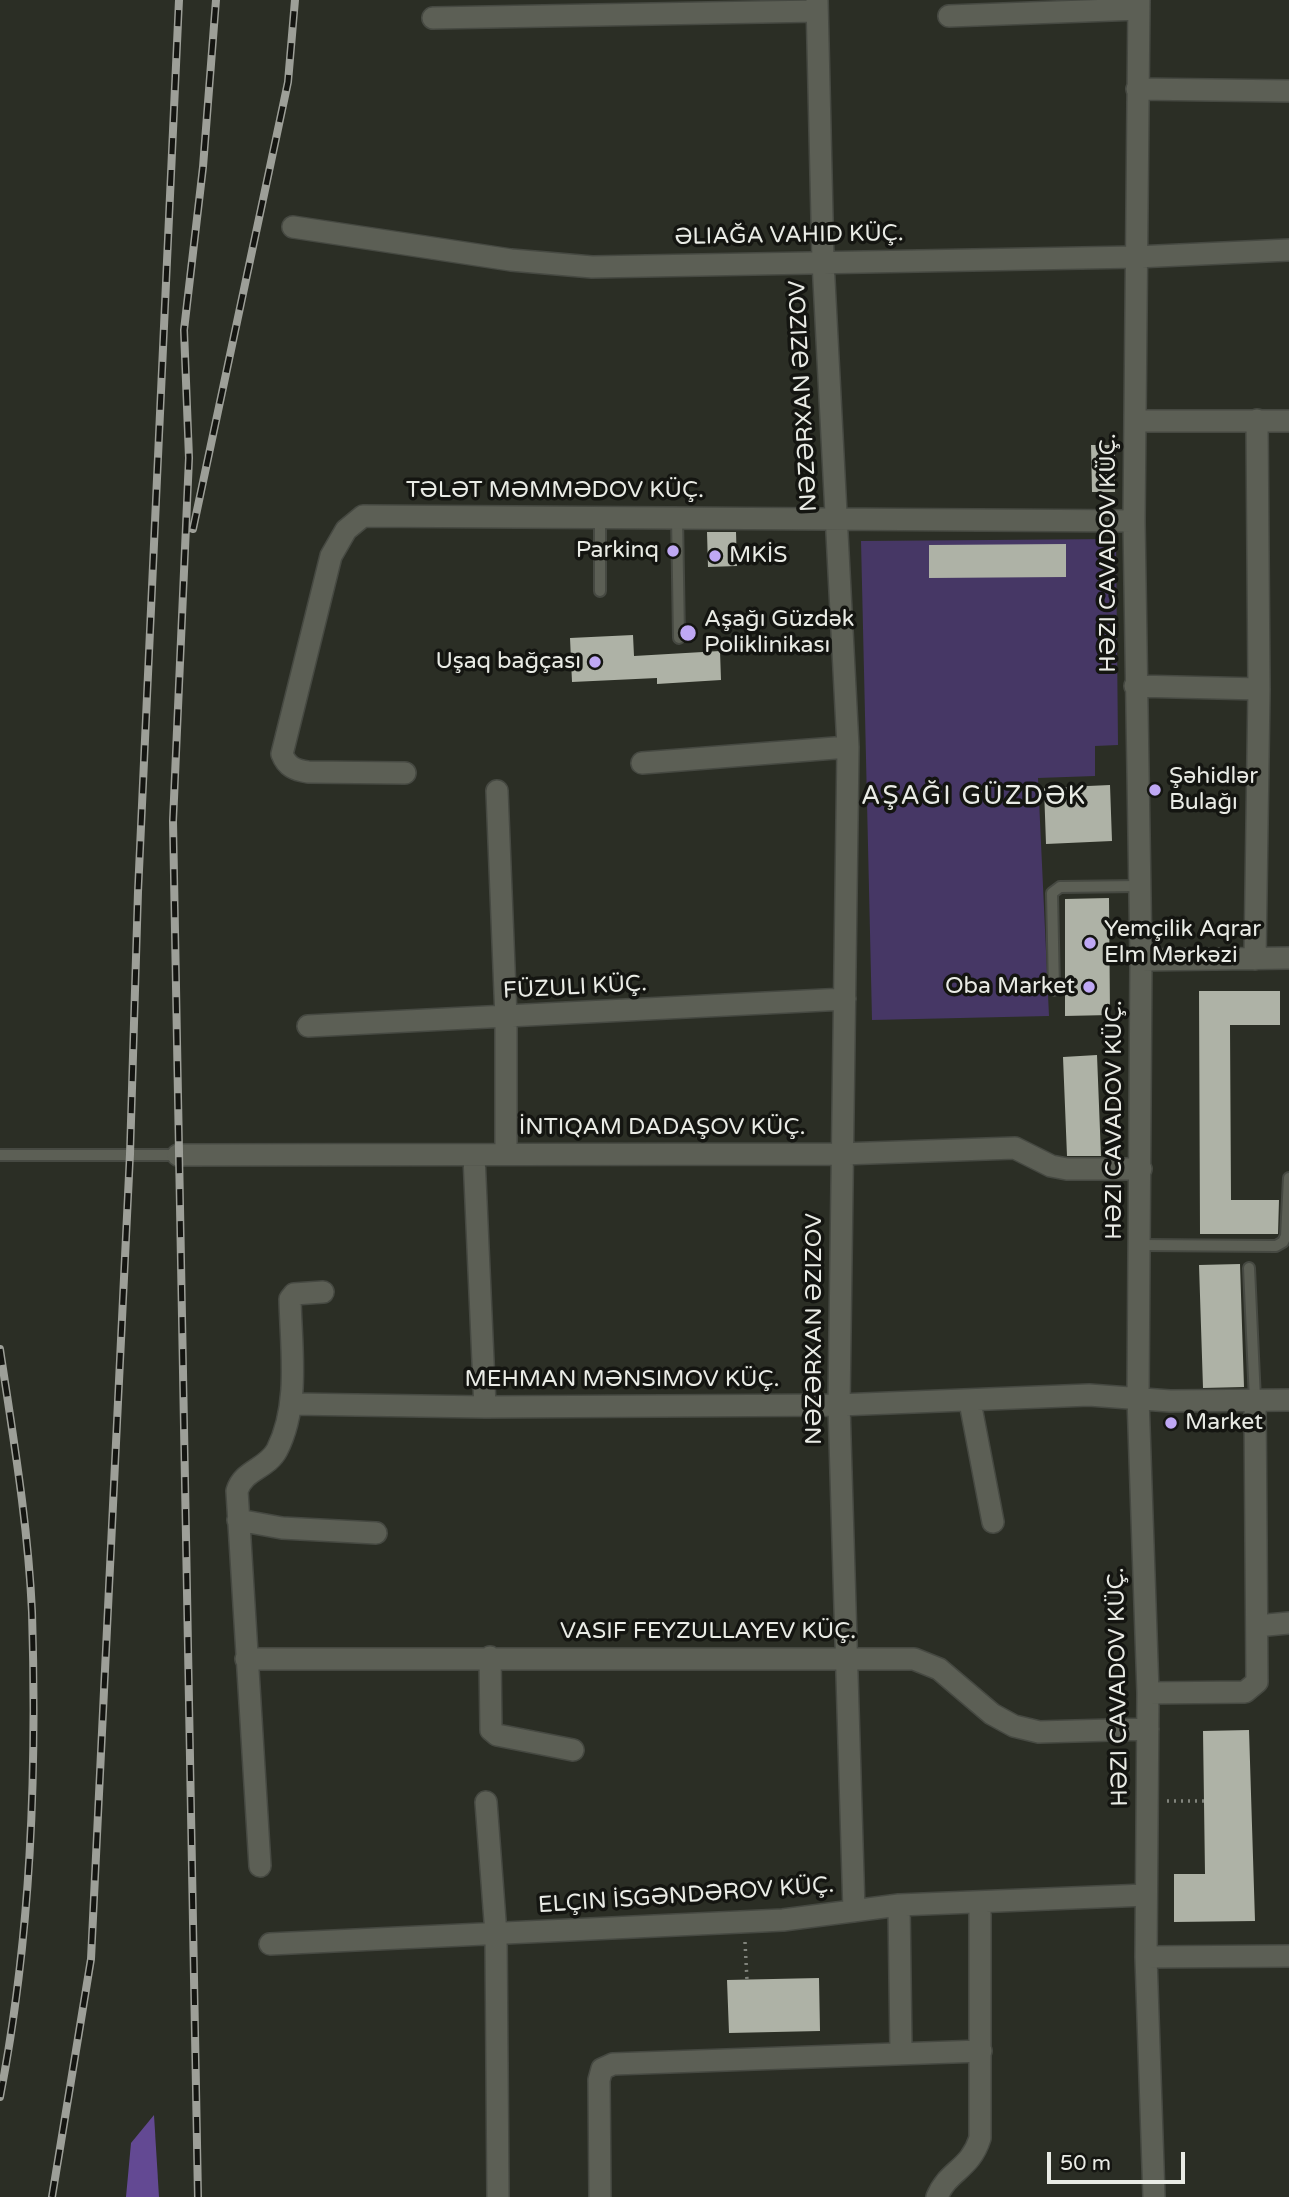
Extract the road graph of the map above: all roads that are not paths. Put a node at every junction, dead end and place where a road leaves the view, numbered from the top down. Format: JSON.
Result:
{"nodes":[{"id":1,"x":1139,"y":4,"type":"edge"},
{"id":2,"x":817,"y":6,"type":"edge"},
{"id":3,"x":949,"y":16,"type":"dead end"},
{"id":4,"x":433,"y":18,"type":"dead end"},
{"id":5,"x":1137,"y":89,"type":"junction"},
{"id":6,"x":1289,"y":91,"type":"edge"},
{"id":7,"x":293,"y":227,"type":"dead end"},
{"id":8,"x":1289,"y":250,"type":"edge"},
{"id":9,"x":1136,"y":257,"type":"junction"},
{"id":10,"x":823,"y":261,"type":"junction"},
{"id":11,"x":1136,"y":421,"type":"junction"},
{"id":12,"x":1257,"y":421,"type":"junction"},
{"id":13,"x":1289,"y":421,"type":"edge"},
{"id":14,"x":677,"y":516,"type":"junction"},
{"id":15,"x":600,"y":518,"type":"junction"},
{"id":16,"x":837,"y":519,"type":"junction"},
{"id":17,"x":1134,"y":521,"type":"junction"},
{"id":18,"x":600,"y":591,"type":"dead end"},
{"id":19,"x":679,"y":638,"type":"dead end"},
{"id":20,"x":1135,"y":686,"type":"junction"},
{"id":21,"x":1259,"y":689,"type":"junction"},
{"id":22,"x":848,"y":747,"type":"junction"},
{"id":23,"x":642,"y":763,"type":"dead end"},
{"id":24,"x":405,"y":772,"type":"dead end"},
{"id":25,"x":496,"y":791,"type":"dead end"},
{"id":26,"x":1139,"y":886,"type":"junction"},
{"id":27,"x":1289,"y":958,"type":"edge"},
{"id":28,"x":1255,"y":959,"type":"junction"},
{"id":29,"x":1141,"y":960,"type":"junction"},
{"id":30,"x":1054,"y":990,"type":"dead end"},
{"id":31,"x":845,"y":999,"type":"junction"},
{"id":32,"x":506,"y":1018,"type":"junction"},
{"id":33,"x":308,"y":1026,"type":"dead end"},
{"id":34,"x":506,"y":1154,"type":"junction"},
{"id":35,"x":841,"y":1154,"type":"junction"},
{"id":36,"x":0,"y":1155,"type":"edge"},
{"id":37,"x":178,"y":1155,"type":"joint"},
{"id":38,"x":474,"y":1156,"type":"junction"},
{"id":39,"x":1141,"y":1169,"type":"junction"},
{"id":40,"x":1289,"y":1178,"type":"edge"},
{"id":41,"x":1141,"y":1245,"type":"junction"},
{"id":42,"x":1248,"y":1268,"type":"dead end"},
{"id":43,"x":323,"y":1292,"type":"dead end"},
{"id":44,"x":1138,"y":1398,"type":"junction"},
{"id":45,"x":1255,"y":1400,"type":"junction"},
{"id":46,"x":1289,"y":1400,"type":"edge"},
{"id":47,"x":970,"y":1402,"type":"junction"},
{"id":48,"x":292,"y":1404,"type":"junction"},
{"id":49,"x":839,"y":1405,"type":"junction"},
{"id":50,"x":485,"y":1407,"type":"junction"},
{"id":51,"x":239,"y":1520,"type":"junction"},
{"id":52,"x":993,"y":1522,"type":"dead end"},
{"id":53,"x":376,"y":1533,"type":"dead end"},
{"id":54,"x":1289,"y":1623,"type":"edge"},
{"id":55,"x":1257,"y":1626,"type":"junction"},
{"id":56,"x":490,"y":1657,"type":"junction"},
{"id":57,"x":246,"y":1658,"type":"junction"},
{"id":58,"x":846,"y":1658,"type":"junction"},
{"id":59,"x":1148,"y":1693,"type":"junction"},
{"id":60,"x":1148,"y":1729,"type":"junction"},
{"id":61,"x":573,"y":1750,"type":"dead end"},
{"id":62,"x":486,"y":1802,"type":"dead end"},
{"id":63,"x":260,"y":1866,"type":"dead end"},
{"id":64,"x":1146,"y":1895,"type":"junction"},
{"id":65,"x":980,"y":1902,"type":"junction"},
{"id":66,"x":899,"y":1905,"type":"junction"},
{"id":67,"x":854,"y":1911,"type":"junction"},
{"id":68,"x":496,"y":1934,"type":"junction"},
{"id":69,"x":270,"y":1944,"type":"dead end"},
{"id":70,"x":1289,"y":1956,"type":"edge"},
{"id":71,"x":1146,"y":1957,"type":"junction"},
{"id":72,"x":901,"y":2051,"type":"junction"},
{"id":73,"x":981,"y":2051,"type":"junction"},
{"id":74,"x":498,"y":2197,"type":"edge"},
{"id":75,"x":600,"y":2197,"type":"edge"},
{"id":76,"x":937,"y":2197,"type":"edge"},
{"id":77,"x":1154,"y":2197,"type":"edge"}],
"edges":[{"from":1,"to":3,"type":"street"},
{"from":1,"to":5,"type":"street","name":"HƏZI CAVADOV KÜÇ."},
{"from":2,"to":4,"type":"street"},
{"from":2,"to":10,"type":"street","name":"NƏZƏRXAN ƏZIZOV"},
{"from":5,"to":6,"type":"street"},
{"from":5,"to":9,"type":"street","name":"HƏZI CAVADOV KÜÇ."},
{"from":7,"to":10,"type":"street","name":"ƏLIAĞA VAHID KÜÇ."},
{"from":8,"to":9,"type":"street","name":"ƏLIAĞA VAHID KÜÇ."},
{"from":9,"to":10,"type":"street","name":"ƏLIAĞA VAHID KÜÇ."},
{"from":9,"to":11,"type":"street","name":"HƏZI CAVADOV KÜÇ."},
{"from":10,"to":16,"type":"street","name":"NƏZƏRXAN ƏZIZOV"},
{"from":11,"to":12,"type":"street"},
{"from":11,"to":17,"type":"street","name":"HƏZI CAVADOV KÜÇ."},
{"from":12,"to":13,"type":"street"},
{"from":12,"to":21,"type":"street"},
{"from":14,"to":15,"type":"street","name":"TƏLƏT MƏMMƏDOV KÜÇ."},
{"from":14,"to":16,"type":"street","name":"TƏLƏT MƏMMƏDOV KÜÇ."},
{"from":14,"to":19,"type":"lane"},
{"from":15,"to":18,"type":"lane"},
{"from":15,"to":24,"type":"street","name":"TƏLƏT MƏMMƏDOV KÜÇ."},
{"from":16,"to":17,"type":"street","name":"TƏLƏT MƏMMƏDOV KÜÇ."},
{"from":16,"to":22,"type":"street","name":"NƏZƏRXAN ƏZIZOV"},
{"from":17,"to":20,"type":"street","name":"HƏZI CAVADOV KÜÇ."},
{"from":20,"to":21,"type":"street"},
{"from":20,"to":26,"type":"street","name":"HƏZI CAVADOV KÜÇ."},
{"from":21,"to":28,"type":"street"},
{"from":22,"to":23,"type":"street"},
{"from":22,"to":31,"type":"street","name":"NƏZƏRXAN ƏZIZOV"},
{"from":25,"to":32,"type":"street"},
{"from":26,"to":29,"type":"street","name":"HƏZI CAVADOV KÜÇ."},
{"from":26,"to":30,"type":"lane"},
{"from":27,"to":28,"type":"street"},
{"from":28,"to":29,"type":"street"},
{"from":29,"to":39,"type":"street","name":"HƏZI CAVADOV KÜÇ."},
{"from":31,"to":32,"type":"street","name":"FÜZULI KÜÇ."},
{"from":31,"to":35,"type":"street","name":"NƏZƏRXAN ƏZIZOV"},
{"from":32,"to":33,"type":"street","name":"FÜZULI KÜÇ."},
{"from":32,"to":34,"type":"street"},
{"from":34,"to":35,"type":"street","name":"İNTIQAM DADAŞOV KÜÇ."},
{"from":34,"to":38,"type":"street","name":"İNTIQAM DADAŞOV KÜÇ."},
{"from":35,"to":39,"type":"street","name":"İNTIQAM DADAŞOV KÜÇ."},
{"from":35,"to":49,"type":"street","name":"NƏZƏRXAN ƏZIZOV"},
{"from":36,"to":37,"type":"lane"},
{"from":37,"to":38,"type":"street","name":"İNTIQAM DADAŞOV KÜÇ."},
{"from":38,"to":50,"type":"street"},
{"from":39,"to":41,"type":"street","name":"HƏZI CAVADOV KÜÇ."},
{"from":40,"to":41,"type":"lane"},
{"from":41,"to":44,"type":"street","name":"HƏZI CAVADOV KÜÇ."},
{"from":42,"to":45,"type":"lane"},
{"from":43,"to":48,"type":"street"},
{"from":44,"to":45,"type":"street","name":"MEHMAN MƏNSIMOV KÜÇ."},
{"from":44,"to":47,"type":"street","name":"MEHMAN MƏNSIMOV KÜÇ."},
{"from":44,"to":59,"type":"street","name":"HƏZI CAVADOV KÜÇ."},
{"from":45,"to":46,"type":"street","name":"MEHMAN MƏNSIMOV KÜÇ."},
{"from":45,"to":55,"type":"street"},
{"from":47,"to":49,"type":"street","name":"MEHMAN MƏNSIMOV KÜÇ."},
{"from":47,"to":52,"type":"street"},
{"from":48,"to":50,"type":"street","name":"MEHMAN MƏNSIMOV KÜÇ."},
{"from":48,"to":51,"type":"street"},
{"from":49,"to":50,"type":"street","name":"MEHMAN MƏNSIMOV KÜÇ."},
{"from":49,"to":58,"type":"street","name":"NƏZƏRXAN ƏZIZOV"},
{"from":51,"to":53,"type":"street"},
{"from":51,"to":57,"type":"street"},
{"from":54,"to":55,"type":"street"},
{"from":55,"to":59,"type":"street"},
{"from":56,"to":57,"type":"street","name":"VASIF FEYZULLAYEV KÜÇ."},
{"from":56,"to":58,"type":"street","name":"VASIF FEYZULLAYEV KÜÇ."},
{"from":56,"to":61,"type":"street"},
{"from":57,"to":63,"type":"street"},
{"from":58,"to":60,"type":"street","name":"VASIF FEYZULLAYEV KÜÇ."},
{"from":58,"to":67,"type":"street","name":"NƏZƏRXAN ƏZIZOV"},
{"from":59,"to":60,"type":"street","name":"HƏZI CAVADOV KÜÇ."},
{"from":60,"to":64,"type":"street","name":"HƏZI CAVADOV KÜÇ."},
{"from":62,"to":68,"type":"street"},
{"from":64,"to":65,"type":"street","name":"ELÇIN İSGƏNDƏROV KÜÇ."},
{"from":64,"to":71,"type":"street","name":"HƏZI CAVADOV KÜÇ."},
{"from":65,"to":66,"type":"street","name":"ELÇIN İSGƏNDƏROV KÜÇ."},
{"from":65,"to":73,"type":"street"},
{"from":66,"to":67,"type":"street","name":"ELÇIN İSGƏNDƏROV KÜÇ."},
{"from":66,"to":72,"type":"street"},
{"from":67,"to":68,"type":"street","name":"ELÇIN İSGƏNDƏROV KÜÇ."},
{"from":68,"to":69,"type":"street","name":"ELÇIN İSGƏNDƏROV KÜÇ."},
{"from":68,"to":74,"type":"street"},
{"from":70,"to":71,"type":"street"},
{"from":71,"to":77,"type":"street","name":"HƏZI CAVADOV KÜÇ."},
{"from":72,"to":73,"type":"street"},
{"from":72,"to":75,"type":"street"},
{"from":73,"to":76,"type":"street"}]}
